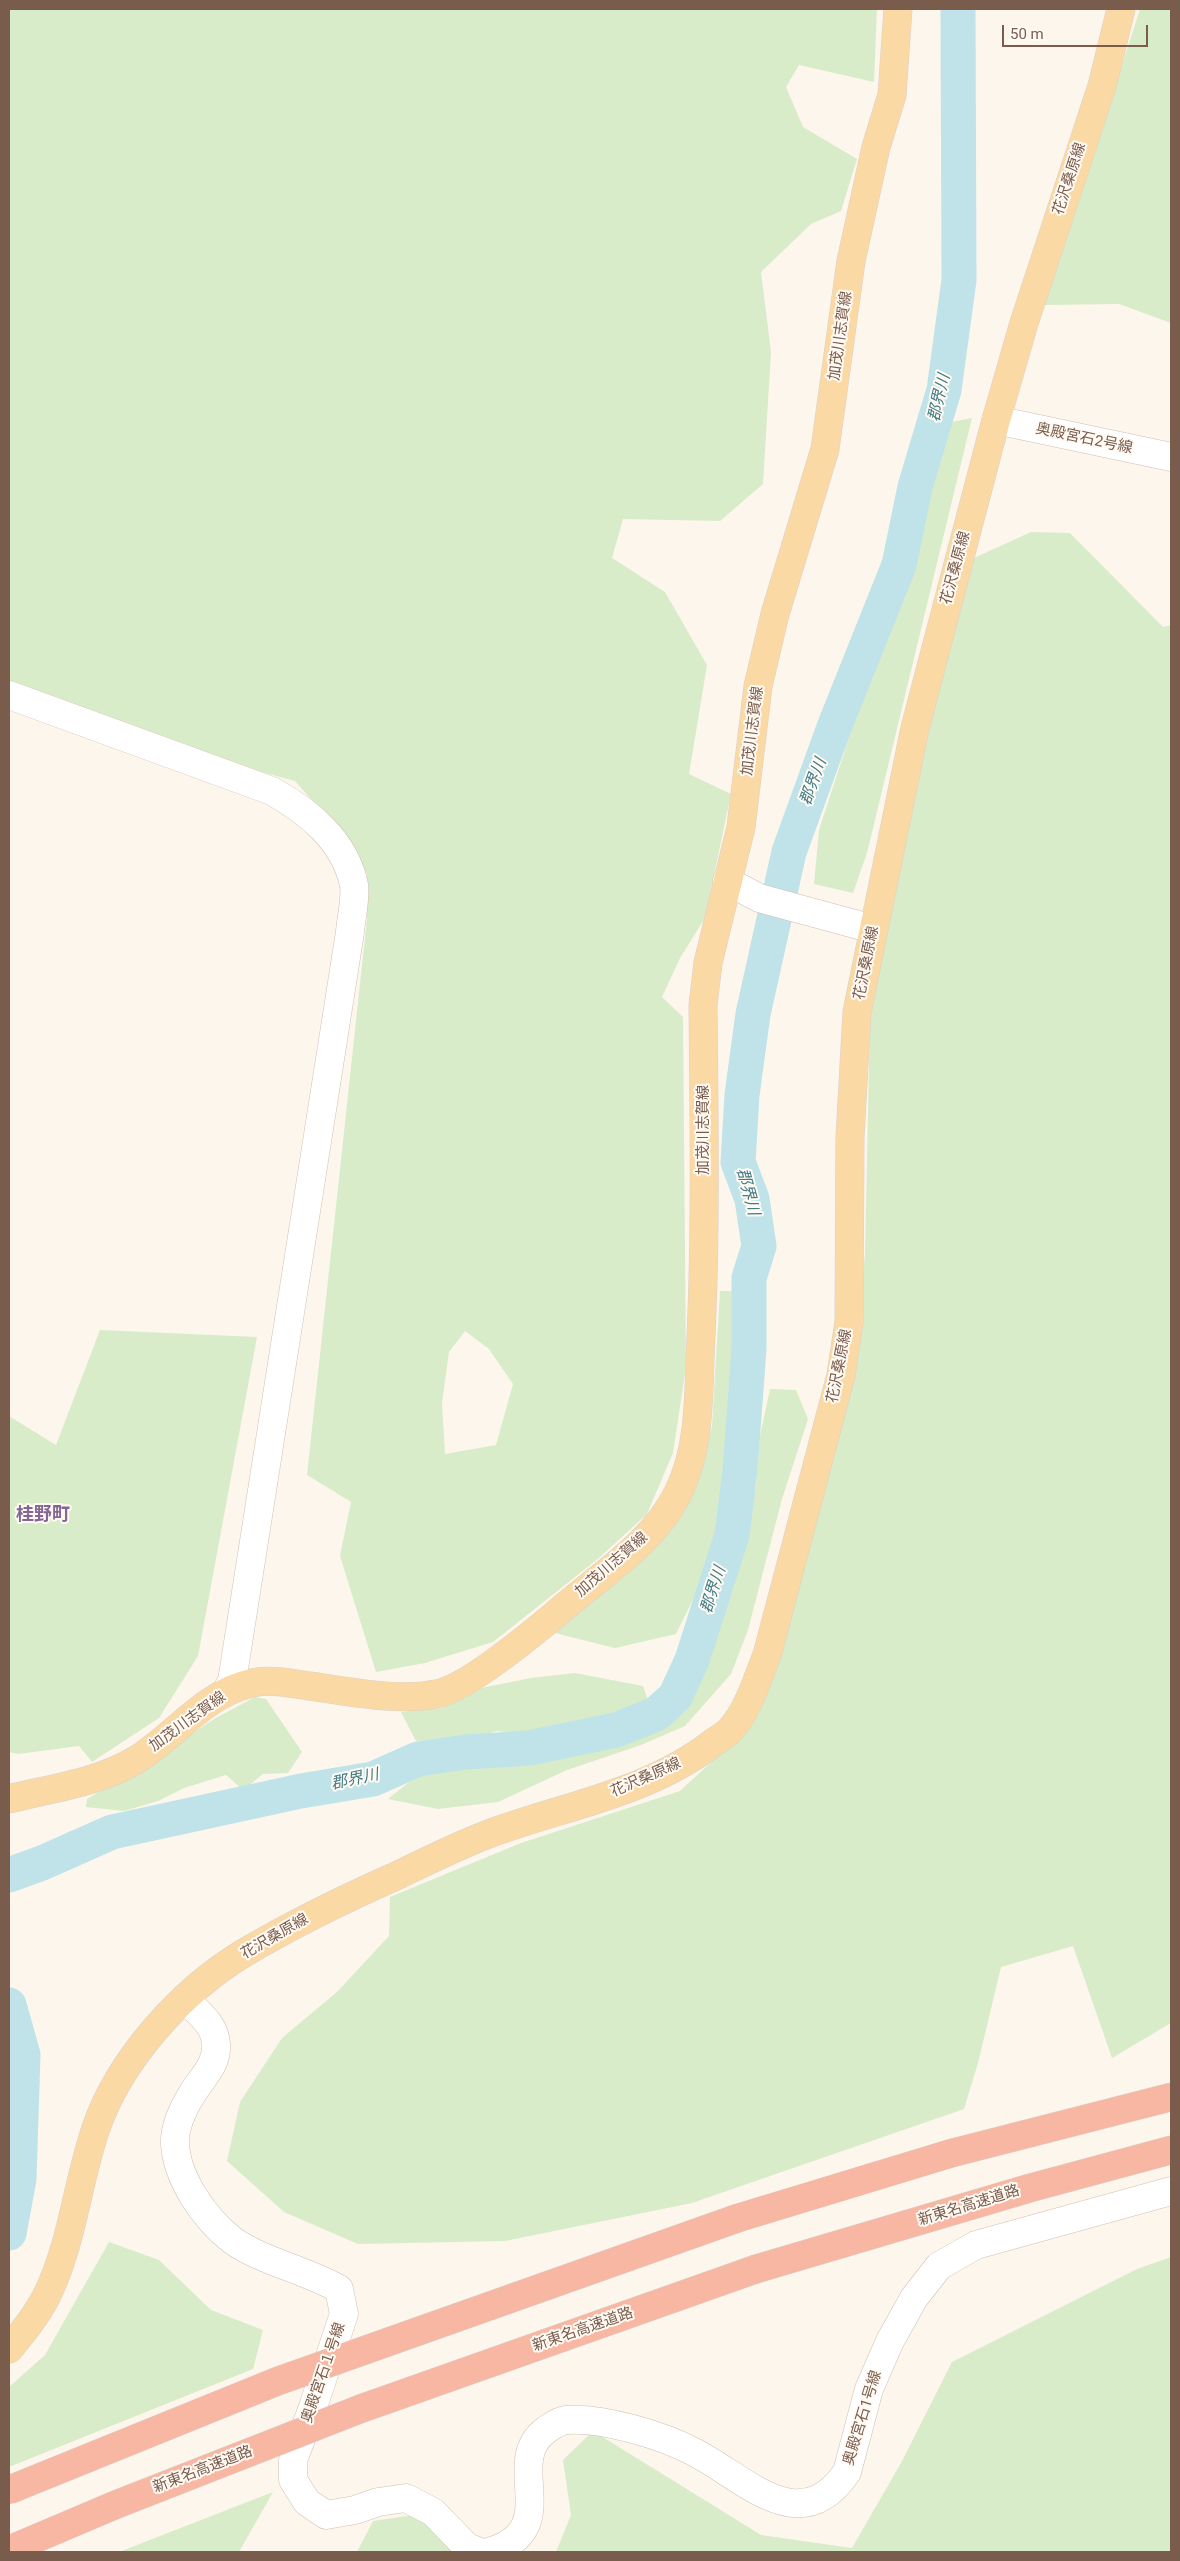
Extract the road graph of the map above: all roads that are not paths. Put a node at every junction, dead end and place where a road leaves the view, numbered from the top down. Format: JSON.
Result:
{"nodes":[{"id":1,"x":898,"y":9,"type":"edge"},
{"id":2,"x":1121,"y":9,"type":"edge"},
{"id":3,"x":996,"y":420,"type":"junction"},
{"id":4,"x":1171,"y":457,"type":"edge"},
{"id":5,"x":9,"y":695,"type":"edge"},
{"id":6,"x":727,"y":881,"type":"junction"},
{"id":7,"x":868,"y":928,"type":"junction"},
{"id":8,"x":226,"y":1692,"type":"junction"},
{"id":9,"x":9,"y":1799,"type":"edge"},
{"id":10,"x":185,"y":1999,"type":"junction"},
{"id":11,"x":1171,"y":2081,"type":"edge"},
{"id":12,"x":1171,"y":2097,"type":"edge"},
{"id":13,"x":1171,"y":2150,"type":"edge"},
{"id":14,"x":952,"y":2153,"type":"junction"},
{"id":15,"x":1171,"y":2191,"type":"edge"},
{"id":16,"x":9,"y":2348,"type":"edge"},
{"id":17,"x":9,"y":2490,"type":"edge"},
{"id":18,"x":9,"y":2550,"type":"edge"},
{"id":19,"x":480,"y":2552,"type":"edge"},
{"id":20,"x":489,"y":2552,"type":"edge"}],
"edges":[{"from":1,"to":6,"type":"main road","name":"加茂川志賀線"},
{"from":2,"to":3,"type":"main road","name":"花沢桑原線"},
{"from":3,"to":4,"type":"street","name":"奥殿宮石2号線"},
{"from":3,"to":7,"type":"main road","name":"花沢桑原線"},
{"from":5,"to":8,"type":"street"},
{"from":6,"to":7,"type":"street"},
{"from":6,"to":8,"type":"main road","name":"加茂川志賀線"},
{"from":7,"to":10,"type":"main road","name":"花沢桑原線"},
{"from":8,"to":9,"type":"main road","name":"加茂川志賀線"},
{"from":10,"to":16,"type":"main road","name":"花沢桑原線"},
{"from":10,"to":19,"type":"street","name":"奥殿宮石１号線"},
{"from":11,"to":14,"type":"highway"},
{"from":12,"to":14,"type":"highway"},
{"from":13,"to":18,"type":"highway","name":"新東名高速道路","bridge":true},
{"from":14,"to":17,"type":"highway","bridge":true},
{"from":15,"to":20,"type":"street","name":"奥殿宮石1号線"}]}
